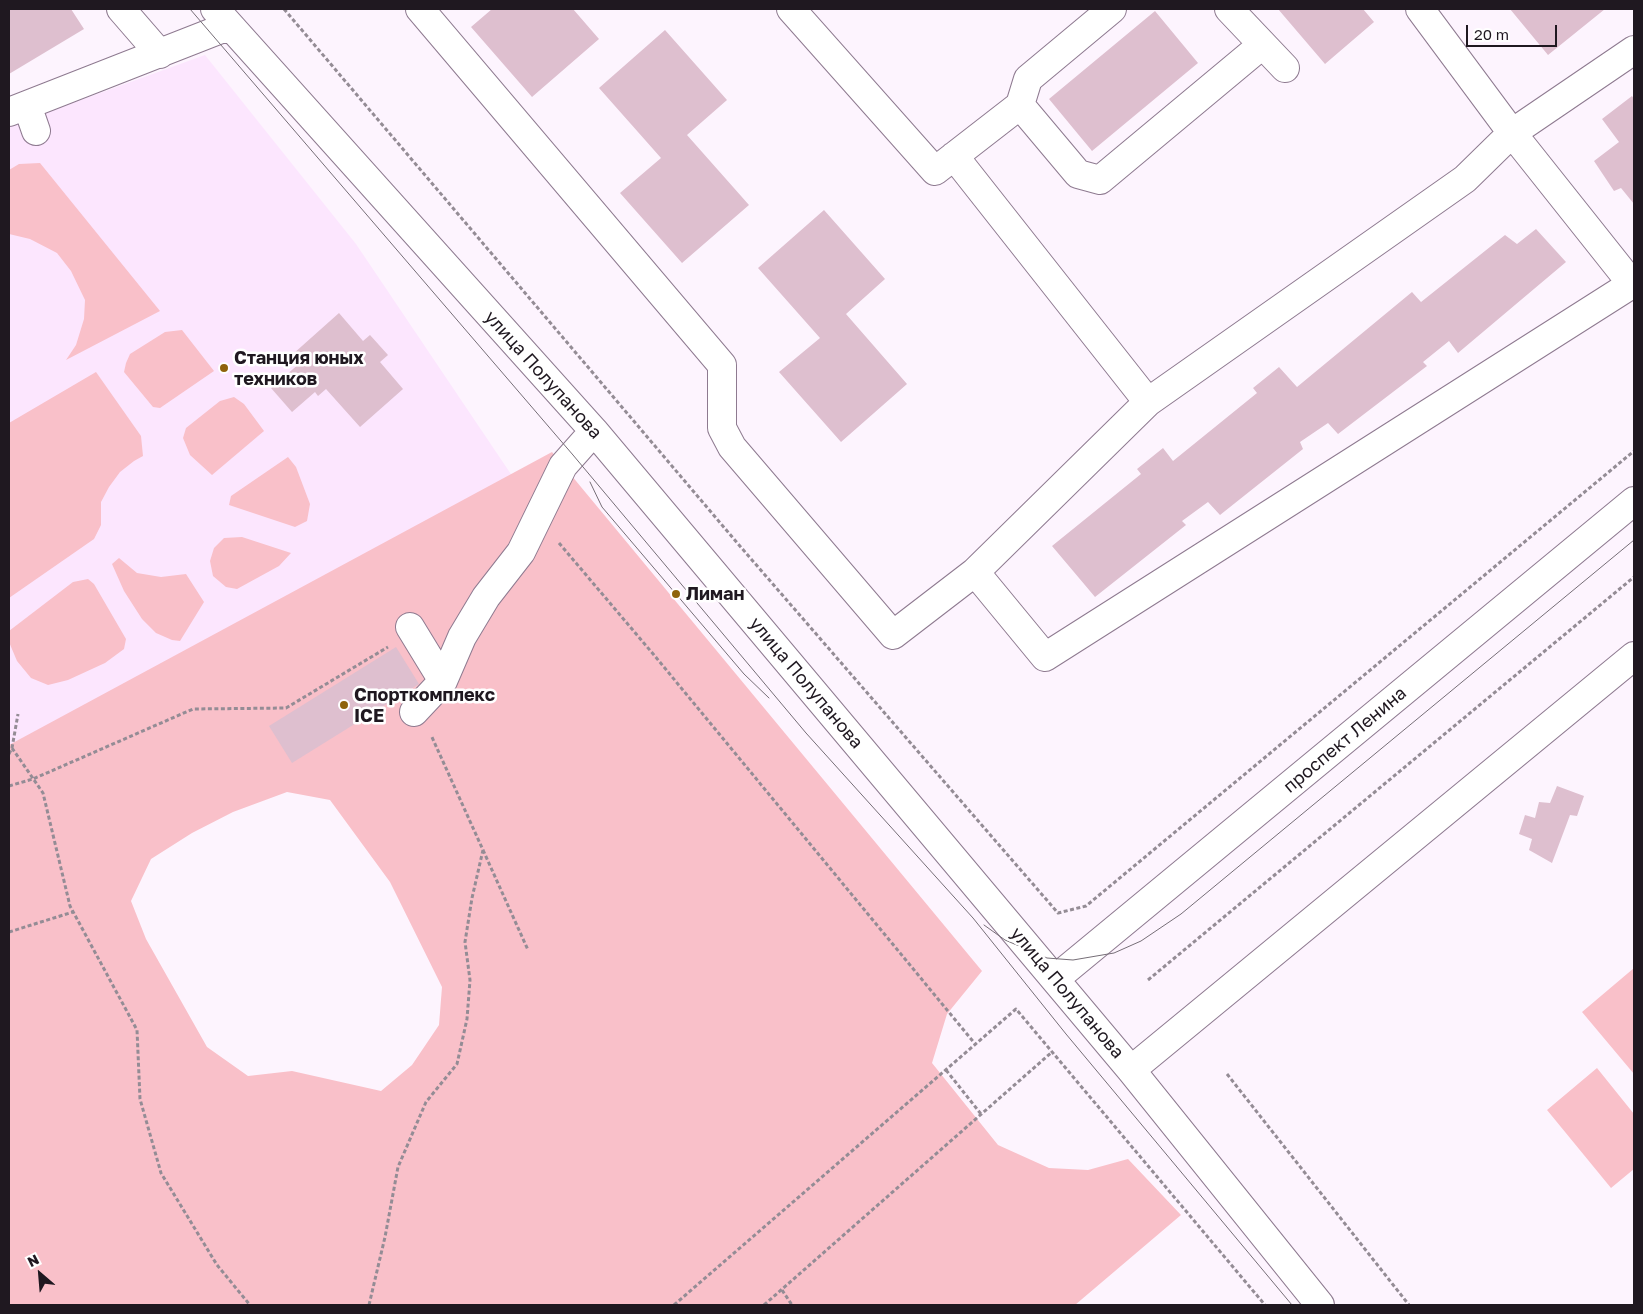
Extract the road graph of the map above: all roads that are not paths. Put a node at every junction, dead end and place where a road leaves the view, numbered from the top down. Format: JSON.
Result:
{"nodes":[{"id":1,"x":121,"y":9,"type":"edge"},
{"id":2,"x":215,"y":9,"type":"edge"},
{"id":3,"x":420,"y":9,"type":"edge"},
{"id":4,"x":791,"y":9,"type":"edge"},
{"id":5,"x":1112,"y":9,"type":"edge"},
{"id":6,"x":1229,"y":9,"type":"edge"},
{"id":7,"x":1420,"y":9,"type":"edge"},
{"id":8,"x":233,"y":29,"type":"junction"},
{"id":9,"x":1262,"y":45,"type":"junction"},
{"id":10,"x":1634,"y":50,"type":"edge"},
{"id":11,"x":160,"y":54,"type":"junction"},
{"id":12,"x":1285,"y":68,"type":"dead end"},
{"id":13,"x":1020,"y":105,"type":"junction"},
{"id":14,"x":18,"y":108,"type":"edge"},
{"id":15,"x":36,"y":131,"type":"dead end"},
{"id":16,"x":1512,"y":133,"type":"junction"},
{"id":17,"x":954,"y":156,"type":"junction"},
{"id":18,"x":1631,"y":278,"type":"edge"},
{"id":19,"x":1148,"y":402,"type":"junction"},
{"id":20,"x":594,"y":431,"type":"junction"},
{"id":21,"x":1634,"y":501,"type":"edge"},
{"id":22,"x":975,"y":572,"type":"junction"},
{"id":23,"x":412,"y":629,"type":"road end"},
{"id":24,"x":1634,"y":656,"type":"edge"},
{"id":25,"x":443,"y":681,"type":"junction"},
{"id":26,"x":422,"y":721,"type":"road end"},
{"id":27,"x":1055,"y":978,"type":"junction"},
{"id":28,"x":1131,"y":1070,"type":"junction"},
{"id":29,"x":1320,"y":1305,"type":"edge"}],
"edges":[{"from":1,"to":11,"type":"street"},
{"from":2,"to":8,"type":"street","name":"улица Полупанова"},
{"from":3,"to":22,"type":"street"},
{"from":4,"to":17,"type":"street"},
{"from":5,"to":13,"type":"street"},
{"from":6,"to":9,"type":"street"},
{"from":7,"to":16,"type":"street"},
{"from":8,"to":11,"type":"street"},
{"from":8,"to":20,"type":"street","name":"улица Полупанова"},
{"from":9,"to":12,"type":"street"},
{"from":9,"to":13,"type":"street"},
{"from":10,"to":16,"type":"street"},
{"from":11,"to":14,"type":"street"},
{"from":13,"to":17,"type":"street"},
{"from":14,"to":15,"type":"street"},
{"from":16,"to":18,"type":"street"},
{"from":16,"to":19,"type":"street"},
{"from":17,"to":19,"type":"street"},
{"from":18,"to":22,"type":"street"},
{"from":19,"to":22,"type":"street"},
{"from":20,"to":25,"type":"street"},
{"from":20,"to":27,"type":"street","name":"улица Полупанова"},
{"from":21,"to":27,"type":"street","name":"проспект Ленина"},
{"from":23,"to":25,"type":"street"},
{"from":24,"to":28,"type":"street"},
{"from":25,"to":26,"type":"street"},
{"from":27,"to":28,"type":"street","name":"улица Полупанова"},
{"from":28,"to":29,"type":"street","name":"улица Полупанова"}]}
